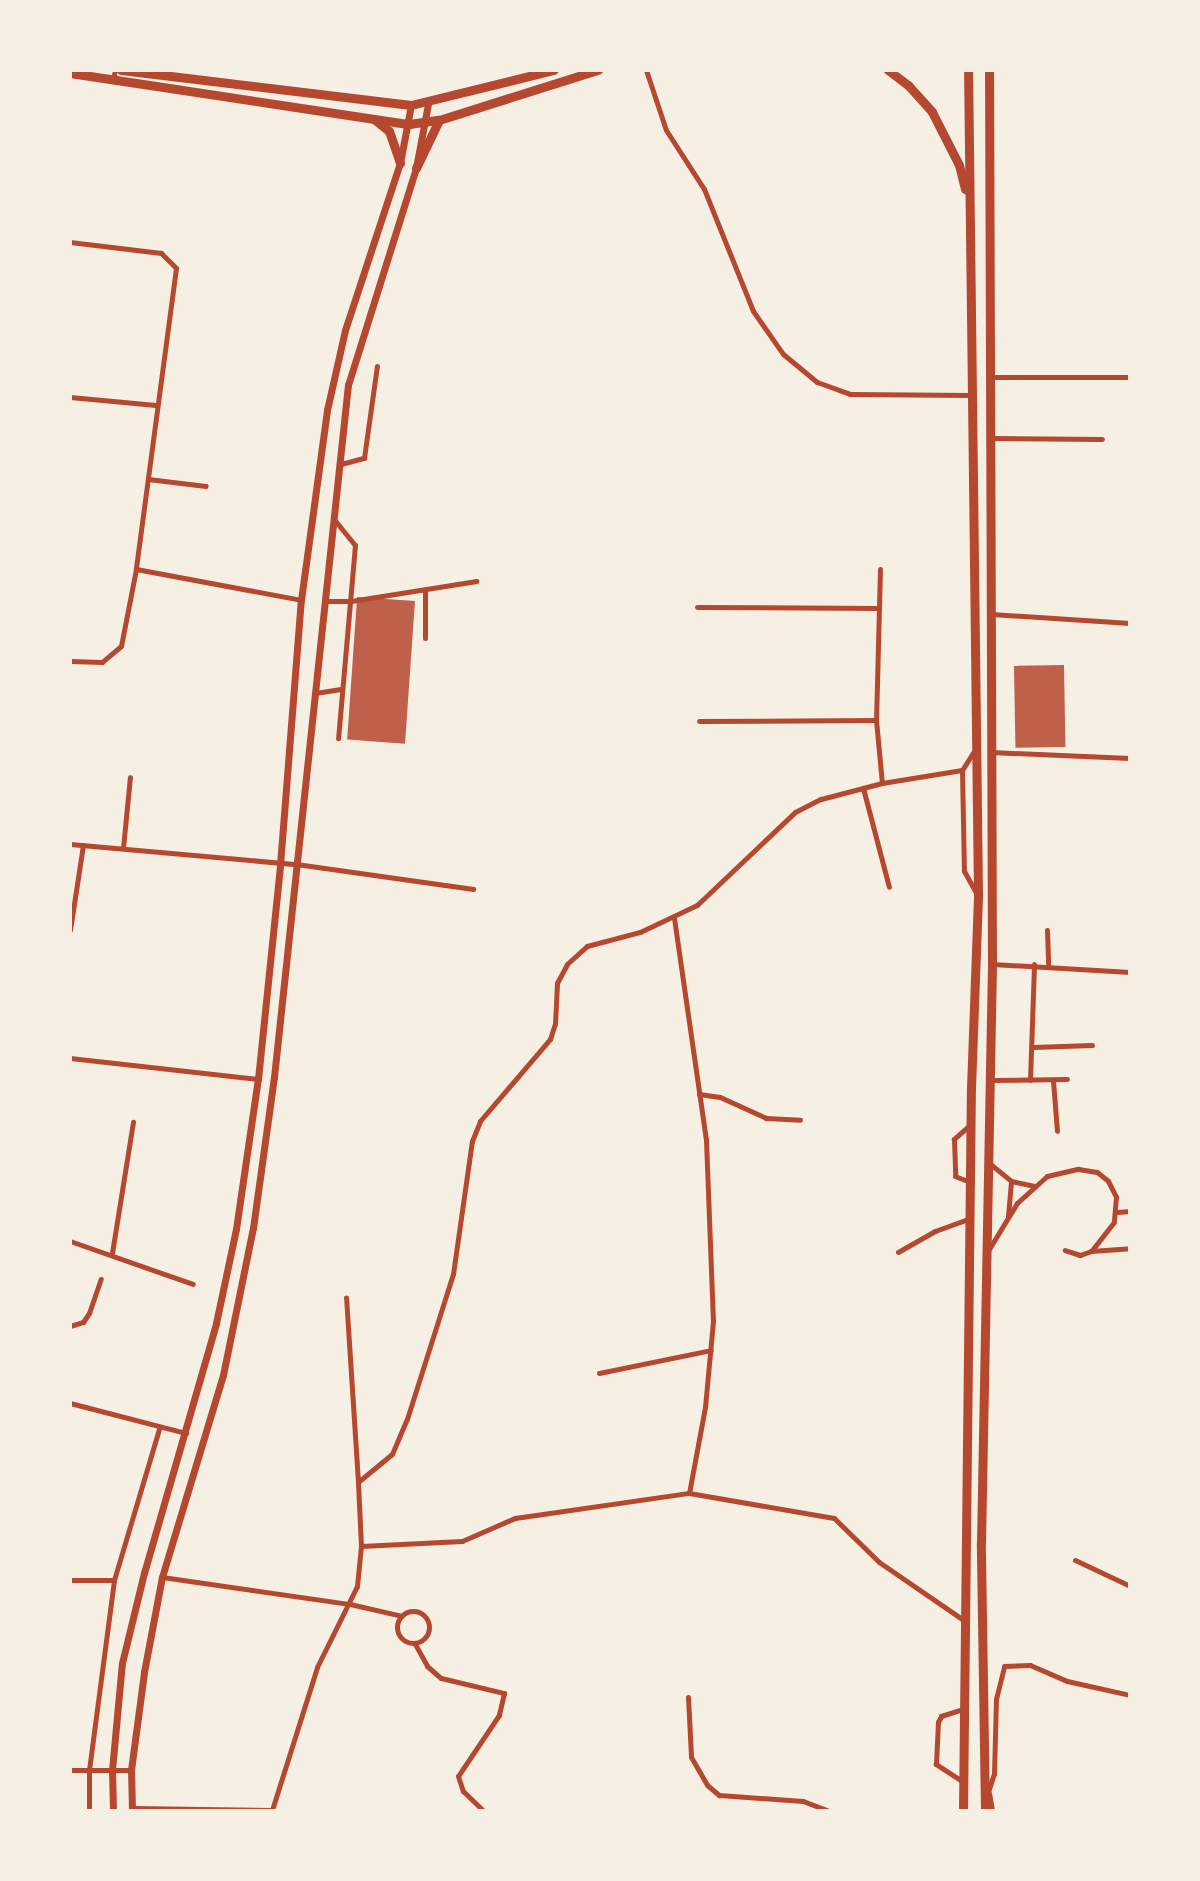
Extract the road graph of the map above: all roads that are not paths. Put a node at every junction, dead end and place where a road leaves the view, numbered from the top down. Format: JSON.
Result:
{"nodes":[{"id":1,"x":121,"y":70,"type":"edge"},
{"id":2,"x":156,"y":70,"type":"edge"},
{"id":3,"x":554,"y":70,"type":"edge"},
{"id":4,"x":598,"y":70,"type":"edge"},
{"id":5,"x":646,"y":70,"type":"edge"},
{"id":6,"x":888,"y":70,"type":"edge"},
{"id":7,"x":968,"y":70,"type":"edge"},
{"id":8,"x":989,"y":70,"type":"edge"},
{"id":9,"x":70,"y":74,"type":"edge"},
{"id":10,"x":102,"y":74,"type":"edge"},
{"id":11,"x":114,"y":75,"type":"edge"},
{"id":12,"x":172,"y":77,"type":"junction"},
{"id":13,"x":428,"y":104,"type":"junction"},
{"id":14,"x":411,"y":105,"type":"junction"},
{"id":15,"x":372,"y":118,"type":"junction"},
{"id":16,"x":440,"y":120,"type":"junction"},
{"id":17,"x":427,"y":123,"type":"junction"},
{"id":18,"x":409,"y":124,"type":"junction"},
{"id":19,"x":400,"y":164,"type":"junction"},
{"id":20,"x":416,"y":168,"type":"junction"},
{"id":21,"x":969,"y":207,"type":"junction"},
{"id":22,"x":70,"y":242,"type":"edge"},
{"id":23,"x":377,"y":366,"type":"dead end"},
{"id":24,"x":993,"y":376,"type":"junction"},
{"id":25,"x":1130,"y":377,"type":"edge"},
{"id":26,"x":971,"y":395,"type":"junction"},
{"id":27,"x":70,"y":397,"type":"edge"},
{"id":28,"x":156,"y":405,"type":"junction"},
{"id":29,"x":992,"y":438,"type":"junction"},
{"id":30,"x":1102,"y":439,"type":"dead end"},
{"id":31,"x":341,"y":464,"type":"junction"},
{"id":32,"x":148,"y":479,"type":"junction"},
{"id":33,"x":206,"y":486,"type":"dead end"},
{"id":34,"x":333,"y":518,"type":"junction"},
{"id":35,"x":136,"y":569,"type":"junction"},
{"id":36,"x":880,"y":569,"type":"dead end"},
{"id":37,"x":476,"y":580,"type":"dead end"},
{"id":38,"x":425,"y":590,"type":"junction"},
{"id":39,"x":301,"y":600,"type":"junction"},
{"id":40,"x":324,"y":601,"type":"junction"},
{"id":41,"x":351,"y":601,"type":"junction"},
{"id":42,"x":697,"y":607,"type":"dead end"},
{"id":43,"x":879,"y":608,"type":"junction"},
{"id":44,"x":991,"y":614,"type":"junction"},
{"id":45,"x":1130,"y":623,"type":"edge"},
{"id":46,"x":425,"y":638,"type":"dead end"},
{"id":47,"x":70,"y":661,"type":"edge"},
{"id":48,"x":341,"y":689,"type":"junction"},
{"id":49,"x":315,"y":693,"type":"junction"},
{"id":50,"x":876,"y":720,"type":"junction"},
{"id":51,"x":699,"y":721,"type":"dead end"},
{"id":52,"x":338,"y":738,"type":"dead end"},
{"id":53,"x":974,"y":752,"type":"junction"},
{"id":54,"x":990,"y":752,"type":"junction"},
{"id":55,"x":1130,"y":758,"type":"edge"},
{"id":56,"x":962,"y":770,"type":"junction"},
{"id":57,"x":130,"y":777,"type":"dead end"},
{"id":58,"x":882,"y":783,"type":"junction"},
{"id":59,"x":863,"y":788,"type":"junction"},
{"id":60,"x":70,"y":844,"type":"edge"},
{"id":61,"x":82,"y":845,"type":"junction"},
{"id":62,"x":123,"y":848,"type":"junction"},
{"id":63,"x":296,"y":864,"type":"junction"},
{"id":64,"x":280,"y":865,"type":"junction"},
{"id":65,"x":889,"y":887,"type":"dead end"},
{"id":66,"x":473,"y":890,"type":"dead end"},
{"id":67,"x":978,"y":895,"type":"junction"},
{"id":68,"x":674,"y":918,"type":"junction"},
{"id":69,"x":70,"y":930,"type":"edge"},
{"id":70,"x":1047,"y":930,"type":"dead end"},
{"id":71,"x":992,"y":964,"type":"junction"},
{"id":72,"x":1034,"y":964,"type":"junction"},
{"id":73,"x":1048,"y":967,"type":"junction"},
{"id":74,"x":1130,"y":972,"type":"edge"},
{"id":75,"x":1092,"y":1045,"type":"dead end"},
{"id":76,"x":1033,"y":1047,"type":"junction"},
{"id":77,"x":70,"y":1058,"type":"edge"},
{"id":78,"x":258,"y":1079,"type":"junction"},
{"id":79,"x":1067,"y":1079,"type":"dead end"},
{"id":80,"x":990,"y":1080,"type":"junction"},
{"id":81,"x":1030,"y":1080,"type":"junction"},
{"id":82,"x":1053,"y":1081,"type":"junction"},
{"id":83,"x":699,"y":1094,"type":"junction"},
{"id":84,"x":800,"y":1120,"type":"dead end"},
{"id":85,"x":133,"y":1122,"type":"dead end"},
{"id":86,"x":970,"y":1124,"type":"junction"},
{"id":87,"x":1057,"y":1131,"type":"dead end"},
{"id":88,"x":989,"y":1163,"type":"junction"},
{"id":89,"x":1011,"y":1181,"type":"junction"},
{"id":90,"x":972,"y":1183,"type":"junction"},
{"id":91,"x":1034,"y":1186,"type":"junction"},
{"id":92,"x":1130,"y":1211,"type":"edge"},
{"id":93,"x":1117,"y":1212,"type":"junction"},
{"id":94,"x":972,"y":1217,"type":"junction"},
{"id":95,"x":1008,"y":1218,"type":"junction"},
{"id":96,"x":70,"y":1241,"type":"edge"},
{"id":97,"x":1130,"y":1248,"type":"edge"},
{"id":98,"x":1065,"y":1250,"type":"dead end"},
{"id":99,"x":1091,"y":1251,"type":"junction"},
{"id":100,"x":112,"y":1252,"type":"junction"},
{"id":101,"x":898,"y":1252,"type":"dead end"},
{"id":102,"x":986,"y":1254,"type":"junction"},
{"id":103,"x":101,"y":1279,"type":"dead end"},
{"id":104,"x":194,"y":1284,"type":"dead end"},
{"id":105,"x":346,"y":1297,"type":"dead end"},
{"id":106,"x":70,"y":1326,"type":"edge"},
{"id":107,"x":711,"y":1350,"type":"junction"},
{"id":108,"x":599,"y":1373,"type":"dead end"},
{"id":109,"x":70,"y":1404,"type":"edge"},
{"id":110,"x":159,"y":1429,"type":"junction"},
{"id":111,"x":186,"y":1433,"type":"junction"},
{"id":112,"x":358,"y":1482,"type":"junction"},
{"id":113,"x":689,"y":1493,"type":"junction"},
{"id":114,"x":361,"y":1546,"type":"junction"},
{"id":115,"x":1075,"y":1560,"type":"dead end"},
{"id":116,"x":162,"y":1577,"type":"junction"},
{"id":117,"x":70,"y":1580,"type":"edge"},
{"id":118,"x":114,"y":1580,"type":"junction"},
{"id":119,"x":1130,"y":1586,"type":"edge"},
{"id":120,"x":350,"y":1604,"type":"junction"},
{"id":121,"x":402,"y":1616,"type":"junction"},
{"id":122,"x":966,"y":1622,"type":"junction"},
{"id":123,"x":415,"y":1644,"type":"junction"},
{"id":124,"x":1130,"y":1695,"type":"edge"},
{"id":125,"x":688,"y":1697,"type":"dead end"},
{"id":126,"x":965,"y":1708,"type":"junction"},
{"id":127,"x":70,"y":1770,"type":"edge"},
{"id":128,"x":89,"y":1770,"type":"junction"},
{"id":129,"x":112,"y":1770,"type":"junction"},
{"id":130,"x":131,"y":1770,"type":"junction"},
{"id":131,"x":965,"y":1783,"type":"junction"},
{"id":132,"x":987,"y":1796,"type":"junction"},
{"id":133,"x":132,"y":1809,"type":"edge"},
{"id":134,"x":89,"y":1810,"type":"edge"},
{"id":135,"x":113,"y":1810,"type":"edge"},
{"id":136,"x":272,"y":1810,"type":"edge"},
{"id":137,"x":483,"y":1810,"type":"edge"},
{"id":138,"x":827,"y":1810,"type":"edge"},
{"id":139,"x":963,"y":1810,"type":"edge"},
{"id":140,"x":985,"y":1810,"type":"edge"},
{"id":141,"x":992,"y":1810,"type":"edge"}],
"edges":[{"from":1,"to":12,"type":"highway"},
{"from":2,"to":12,"type":"highway"},
{"from":3,"to":13,"type":"highway"},
{"from":4,"to":16,"type":"highway"},
{"from":5,"to":26,"type":"street"},
{"from":6,"to":21,"type":"highway"},
{"from":7,"to":21,"type":"highway"},
{"from":8,"to":24,"type":"highway"},
{"from":9,"to":10,"type":"highway"},
{"from":10,"to":11,"type":"highway"},
{"from":11,"to":15,"type":"highway"},
{"from":12,"to":14,"type":"highway"},
{"from":13,"to":14,"type":"highway"},
{"from":13,"to":17,"type":"street"},
{"from":14,"to":18,"type":"street"},
{"from":15,"to":18,"type":"highway"},
{"from":15,"to":19,"type":"highway"},
{"from":16,"to":17,"type":"highway"},
{"from":16,"to":20,"type":"highway"},
{"from":17,"to":18,"type":"highway"},
{"from":17,"to":20,"type":"street"},
{"from":18,"to":19,"type":"street"},
{"from":19,"to":39,"type":"street"},
{"from":20,"to":31,"type":"street"},
{"from":21,"to":26,"type":"highway"},
{"from":22,"to":28,"type":"street"},
{"from":23,"to":31,"type":"street"},
{"from":24,"to":25,"type":"street"},
{"from":24,"to":29,"type":"highway"},
{"from":26,"to":53,"type":"highway"},
{"from":27,"to":28,"type":"street"},
{"from":28,"to":32,"type":"street"},
{"from":29,"to":30,"type":"street"},
{"from":29,"to":44,"type":"highway"},
{"from":31,"to":34,"type":"street"},
{"from":32,"to":33,"type":"street"},
{"from":32,"to":35,"type":"street"},
{"from":34,"to":40,"type":"street"},
{"from":34,"to":41,"type":"street"},
{"from":35,"to":39,"type":"street"},
{"from":35,"to":47,"type":"street"},
{"from":36,"to":43,"type":"street"},
{"from":37,"to":38,"type":"street"},
{"from":38,"to":41,"type":"street"},
{"from":38,"to":46,"type":"street"},
{"from":39,"to":64,"type":"street"},
{"from":40,"to":41,"type":"street"},
{"from":40,"to":49,"type":"street"},
{"from":41,"to":48,"type":"street"},
{"from":42,"to":43,"type":"street"},
{"from":43,"to":50,"type":"street"},
{"from":44,"to":45,"type":"street"},
{"from":44,"to":54,"type":"highway"},
{"from":48,"to":49,"type":"street"},
{"from":48,"to":52,"type":"street"},
{"from":49,"to":63,"type":"street"},
{"from":50,"to":51,"type":"street"},
{"from":50,"to":58,"type":"street"},
{"from":53,"to":56,"type":"street"},
{"from":53,"to":67,"type":"highway"},
{"from":54,"to":55,"type":"street"},
{"from":54,"to":71,"type":"highway"},
{"from":56,"to":58,"type":"street"},
{"from":56,"to":67,"type":"street"},
{"from":57,"to":62,"type":"street"},
{"from":58,"to":59,"type":"street"},
{"from":59,"to":65,"type":"street"},
{"from":59,"to":68,"type":"street"},
{"from":60,"to":61,"type":"street"},
{"from":61,"to":62,"type":"street"},
{"from":61,"to":69,"type":"street"},
{"from":62,"to":64,"type":"street"},
{"from":63,"to":64,"type":"street"},
{"from":63,"to":66,"type":"street"},
{"from":63,"to":116,"type":"street"},
{"from":64,"to":78,"type":"street"},
{"from":67,"to":86,"type":"highway"},
{"from":68,"to":83,"type":"street"},
{"from":68,"to":112,"type":"street"},
{"from":70,"to":73,"type":"street"},
{"from":71,"to":72,"type":"street"},
{"from":71,"to":80,"type":"highway"},
{"from":72,"to":73,"type":"street"},
{"from":72,"to":76,"type":"street"},
{"from":73,"to":74,"type":"street"},
{"from":75,"to":76,"type":"street"},
{"from":76,"to":81,"type":"street"},
{"from":77,"to":78,"type":"street"},
{"from":78,"to":111,"type":"street"},
{"from":79,"to":82,"type":"street"},
{"from":80,"to":81,"type":"street"},
{"from":80,"to":88,"type":"highway"},
{"from":81,"to":82,"type":"street"},
{"from":82,"to":87,"type":"street"},
{"from":83,"to":84,"type":"street"},
{"from":83,"to":107,"type":"street"},
{"from":85,"to":100,"type":"street"},
{"from":86,"to":90,"type":"highway"},
{"from":86,"to":90,"type":"street"},
{"from":88,"to":89,"type":"street"},
{"from":88,"to":102,"type":"highway"},
{"from":89,"to":91,"type":"street"},
{"from":89,"to":95,"type":"street"},
{"from":90,"to":94,"type":"highway"},
{"from":91,"to":93,"type":"street"},
{"from":91,"to":95,"type":"street"},
{"from":92,"to":93,"type":"street"},
{"from":93,"to":99,"type":"street"},
{"from":94,"to":101,"type":"street"},
{"from":94,"to":122,"type":"highway"},
{"from":95,"to":102,"type":"street"},
{"from":96,"to":100,"type":"street"},
{"from":97,"to":99,"type":"street"},
{"from":98,"to":99,"type":"street"},
{"from":100,"to":104,"type":"street"},
{"from":102,"to":132,"type":"highway"},
{"from":103,"to":106,"type":"street"},
{"from":105,"to":112,"type":"street"},
{"from":107,"to":108,"type":"street"},
{"from":107,"to":113,"type":"street"},
{"from":109,"to":110,"type":"street"},
{"from":110,"to":111,"type":"street"},
{"from":110,"to":118,"type":"street"},
{"from":111,"to":129,"type":"street"},
{"from":112,"to":114,"type":"street"},
{"from":113,"to":114,"type":"street"},
{"from":113,"to":122,"type":"street"},
{"from":114,"to":120,"type":"street"},
{"from":115,"to":119,"type":"street"},
{"from":116,"to":120,"type":"street"},
{"from":116,"to":130,"type":"street"},
{"from":117,"to":118,"type":"street"},
{"from":118,"to":128,"type":"street"},
{"from":120,"to":121,"type":"street"},
{"from":120,"to":136,"type":"street"},
{"from":121,"to":123,"type":"street"},
{"from":121,"to":123,"type":"street"},
{"from":122,"to":126,"type":"highway"},
{"from":123,"to":137,"type":"street"},
{"from":124,"to":132,"type":"street"},
{"from":125,"to":138,"type":"street"},
{"from":126,"to":131,"type":"highway"},
{"from":126,"to":131,"type":"street"},
{"from":127,"to":128,"type":"street"},
{"from":128,"to":129,"type":"street"},
{"from":128,"to":134,"type":"street"},
{"from":129,"to":130,"type":"street"},
{"from":129,"to":135,"type":"street"},
{"from":130,"to":133,"type":"street"},
{"from":131,"to":139,"type":"highway"},
{"from":132,"to":140,"type":"highway"},
{"from":132,"to":141,"type":"street"},
{"from":133,"to":136,"type":"street"}]}
